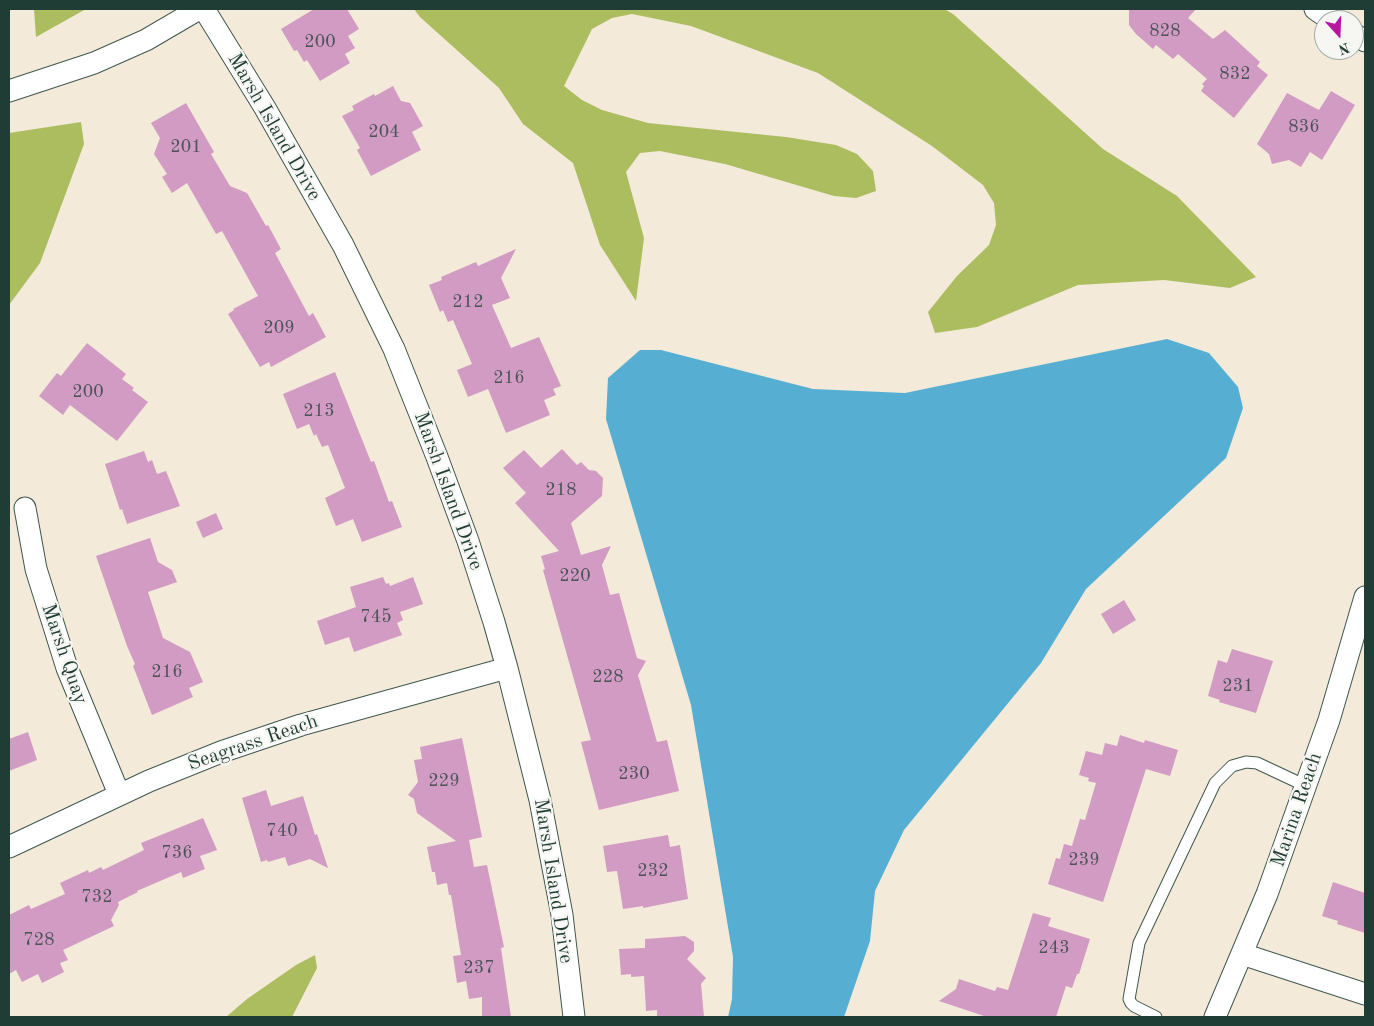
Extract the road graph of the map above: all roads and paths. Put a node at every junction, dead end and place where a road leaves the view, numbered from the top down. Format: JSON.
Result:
{"nodes":[{"id":1,"x":199,"y":9,"type":"edge"},
{"id":2,"x":204,"y":9,"type":"edge"},
{"id":3,"x":9,"y":91,"type":"edge"},
{"id":4,"x":25,"y":508,"type":"dead end"},
{"id":5,"x":1365,"y":597,"type":"edge"},
{"id":6,"x":1362,"y":621,"type":"edge"},
{"id":7,"x":507,"y":668,"type":"junction"},
{"id":8,"x":1306,"y":786,"type":"junction"},
{"id":9,"x":119,"y":794,"type":"junction"},
{"id":10,"x":9,"y":847,"type":"edge"},
{"id":11,"x":1242,"y":954,"type":"junction"},
{"id":12,"x":1365,"y":994,"type":"edge"},
{"id":13,"x":574,"y":1017,"type":"edge"},
{"id":14,"x":1156,"y":1017,"type":"edge"},
{"id":15,"x":1215,"y":1017,"type":"edge"}],
"edges":[{"from":1,"to":3,"type":"street"},
{"from":2,"to":7,"type":"street","name":"Marsh Island Drive"},
{"from":4,"to":9,"type":"street","name":"Marsh Quay"},
{"from":5,"to":6,"type":"street","name":"Marina Reach"},
{"from":6,"to":8,"type":"street","name":"Marina Reach"},
{"from":7,"to":9,"type":"street","name":"Seagrass Reach"},
{"from":7,"to":13,"type":"street","name":"Marsh Island Drive"},
{"from":8,"to":11,"type":"street","name":"Marina Reach"},
{"from":8,"to":14,"type":"lane"},
{"from":9,"to":10,"type":"street","name":"Seagrass Reach"},
{"from":11,"to":12,"type":"street"},
{"from":11,"to":15,"type":"street","name":"Marina Reach"}]}
